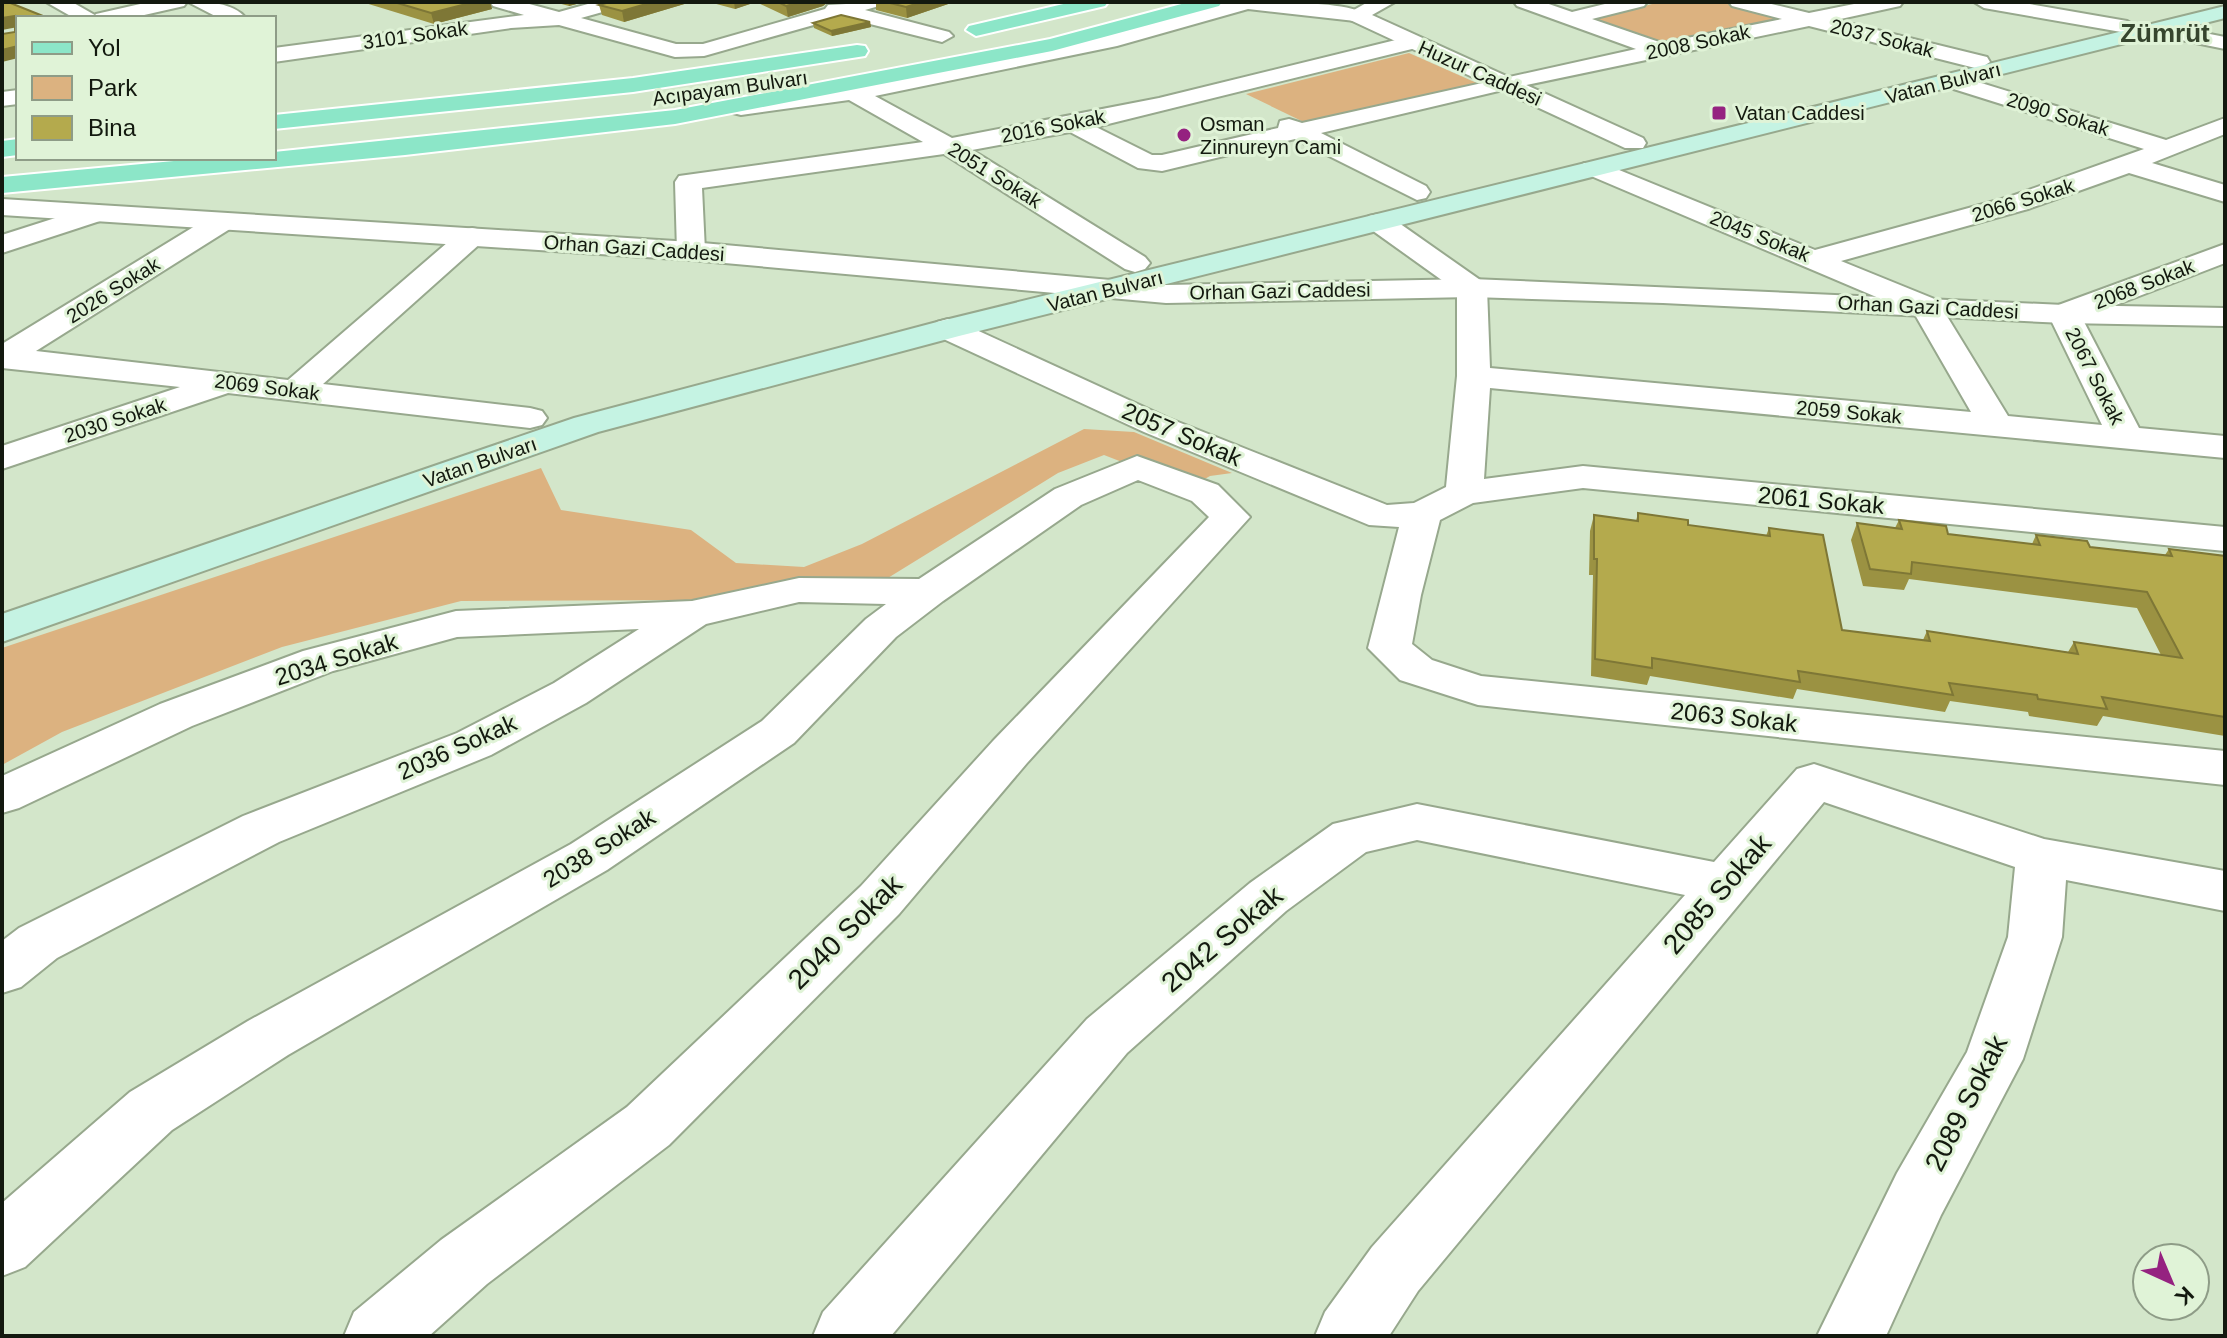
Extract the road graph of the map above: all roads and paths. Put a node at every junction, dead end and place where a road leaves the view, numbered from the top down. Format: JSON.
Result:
{"nodes":[{"id":1,"x":56,"y":2,"type":"edge"},
{"id":2,"x":177,"y":2,"type":"edge"},
{"id":3,"x":198,"y":2,"type":"edge"},
{"id":4,"x":500,"y":2,"type":"edge"},
{"id":5,"x":617,"y":2,"type":"edge"},
{"id":6,"x":809,"y":2,"type":"edge"},
{"id":7,"x":872,"y":2,"type":"edge"},
{"id":8,"x":1098,"y":2,"type":"edge"},
{"id":9,"x":1131,"y":2,"type":"edge"},
{"id":10,"x":1181,"y":2,"type":"edge"},
{"id":11,"x":1212,"y":2,"type":"edge"},
{"id":12,"x":1385,"y":2,"type":"edge"},
{"id":13,"x":1524,"y":2,"type":"edge"},
{"id":14,"x":1637,"y":2,"type":"edge"},
{"id":15,"x":1739,"y":2,"type":"edge"},
{"id":16,"x":1893,"y":2,"type":"edge"},
{"id":17,"x":1984,"y":2,"type":"edge"},
{"id":18,"x":2225,"y":2,"type":"edge"},
{"id":19,"x":843,"y":11,"type":"junction"},
{"id":20,"x":2225,"y":12,"type":"edge"},
{"id":21,"x":1355,"y":15,"type":"junction"},
{"id":22,"x":86,"y":16,"type":"edge"},
{"id":23,"x":112,"y":16,"type":"edge"},
{"id":24,"x":231,"y":16,"type":"edge"},
{"id":25,"x":1572,"y":18,"type":"junction"},
{"id":26,"x":557,"y":19,"type":"junction"},
{"id":27,"x":1809,"y":20,"type":"junction"},
{"id":28,"x":2127,"y":27,"type":"junction"},
{"id":29,"x":2159,"y":30,"type":"junction"},
{"id":30,"x":276,"y":35,"type":"edge"},
{"id":31,"x":942,"y":36,"type":"junction"},
{"id":32,"x":1412,"y":42,"type":"junction"},
{"id":33,"x":2225,"y":43,"type":"edge"},
{"id":34,"x":889,"y":49,"type":"junction"},
{"id":35,"x":312,"y":50,"type":"junction"},
{"id":36,"x":1660,"y":50,"type":"junction"},
{"id":37,"x":276,"y":55,"type":"edge"},
{"id":38,"x":1979,"y":62,"type":"junction"},
{"id":39,"x":1952,"y":81,"type":"junction"},
{"id":40,"x":1503,"y":83,"type":"junction"},
{"id":41,"x":1219,"y":91,"type":"junction"},
{"id":42,"x":853,"y":93,"type":"junction"},
{"id":43,"x":675,"y":117,"type":"junction"},
{"id":44,"x":276,"y":122,"type":"edge"},
{"id":45,"x":1073,"y":124,"type":"junction"},
{"id":46,"x":2223,"y":127,"type":"edge"},
{"id":47,"x":276,"y":131,"type":"edge"},
{"id":48,"x":1300,"y":132,"type":"junction"},
{"id":49,"x":276,"y":142,"type":"edge"},
{"id":50,"x":1634,"y":143,"type":"junction"},
{"id":51,"x":948,"y":146,"type":"junction"},
{"id":52,"x":2164,"y":147,"type":"junction"},
{"id":53,"x":276,"y":159,"type":"edge"},
{"id":54,"x":110,"y":160,"type":"edge"},
{"id":55,"x":263,"y":160,"type":"edge"},
{"id":56,"x":2130,"y":165,"type":"junction"},
{"id":57,"x":1593,"y":168,"type":"junction"},
{"id":58,"x":2,"y":172,"type":"edge"},
{"id":59,"x":2,"y":185,"type":"edge"},
{"id":60,"x":1417,"y":192,"type":"junction"},
{"id":61,"x":2225,"y":194,"type":"edge"},
{"id":62,"x":2,"y":207,"type":"edge"},
{"id":63,"x":96,"y":213,"type":"junction"},
{"id":64,"x":223,"y":221,"type":"junction"},
{"id":65,"x":1379,"y":222,"type":"junction"},
{"id":66,"x":472,"y":236,"type":"junction"},
{"id":67,"x":2,"y":244,"type":"edge"},
{"id":68,"x":691,"y":251,"type":"junction"},
{"id":69,"x":2225,"y":253,"type":"edge"},
{"id":70,"x":1816,"y":259,"type":"junction"},
{"id":71,"x":1135,"y":263,"type":"junction"},
{"id":72,"x":1037,"y":284,"type":"junction"},
{"id":73,"x":1472,"y":288,"type":"junction"},
{"id":74,"x":1111,"y":290,"type":"junction"},
{"id":75,"x":1926,"y":307,"type":"junction"},
{"id":76,"x":2064,"y":314,"type":"junction"},
{"id":77,"x":2225,"y":317,"type":"edge"},
{"id":78,"x":948,"y":329,"type":"junction"},
{"id":79,"x":4,"y":357,"type":"edge"},
{"id":80,"x":1474,"y":376,"type":"junction"},
{"id":81,"x":228,"y":383,"type":"junction"},
{"id":82,"x":296,"y":390,"type":"junction"},
{"id":83,"x":530,"y":418,"type":"junction"},
{"id":84,"x":1996,"y":425,"type":"junction"},
{"id":85,"x":2126,"y":437,"type":"junction"},
{"id":86,"x":2225,"y":447,"type":"edge"},
{"id":87,"x":2,"y":458,"type":"edge"},
{"id":88,"x":1189,"y":488,"type":"joint"},
{"id":89,"x":1464,"y":493,"type":"junction"},
{"id":90,"x":1422,"y":514,"type":"junction"},
{"id":91,"x":2225,"y":539,"type":"edge"},
{"id":92,"x":928,"y":592,"type":"junction"},
{"id":93,"x":2,"y":604,"type":"edge"},
{"id":94,"x":692,"y":614,"type":"junction"},
{"id":95,"x":2,"y":629,"type":"edge"},
{"id":96,"x":2225,"y":768,"type":"edge"},
{"id":97,"x":2,"y":796,"type":"edge"},
{"id":98,"x":2042,"y":857,"type":"junction"},
{"id":99,"x":1726,"y":884,"type":"junction"},
{"id":100,"x":2225,"y":891,"type":"edge"},
{"id":101,"x":2,"y":971,"type":"edge"},
{"id":102,"x":2,"y":1245,"type":"edge"},
{"id":103,"x":378,"y":1336,"type":"edge"},
{"id":104,"x":847,"y":1336,"type":"edge"},
{"id":105,"x":1349,"y":1336,"type":"edge"},
{"id":106,"x":1851,"y":1336,"type":"edge"}],
"edges":[{"from":1,"to":22,"type":"street"},
{"from":2,"to":23,"type":"street"},
{"from":3,"to":24,"type":"street"},
{"from":4,"to":26,"type":"street"},
{"from":5,"to":26,"type":"street"},
{"from":6,"to":19,"type":"street"},
{"from":7,"to":19,"type":"street"},
{"from":8,"to":31,"type":"main road"},
{"from":9,"to":34,"type":"main road","name":"Acıpayam Bulvarı"},
{"from":10,"to":49,"type":"main road","name":"Acıpayam Bulvarı"},
{"from":11,"to":43,"type":"main road"},
{"from":12,"to":21,"type":"street"},
{"from":13,"to":25,"type":"street"},
{"from":14,"to":25,"type":"street"},
{"from":15,"to":27,"type":"street","name":"2037 Sokak"},
{"from":16,"to":27,"type":"street","name":"2008 Sokak"},
{"from":17,"to":28,"type":"street"},
{"from":18,"to":28,"type":"main road","name":"Vatan Bulvarı"},
{"from":19,"to":26,"type":"street"},
{"from":19,"to":31,"type":"street"},
{"from":20,"to":29,"type":"main road","name":"Vatan Bulvarı"},
{"from":21,"to":32,"type":"street","name":"Huzur Caddesi"},
{"from":21,"to":42,"type":"street"},
{"from":25,"to":36,"type":"street"},
{"from":26,"to":35,"type":"street","name":"3101 Sokak"},
{"from":27,"to":36,"type":"street","name":"2008 Sokak"},
{"from":27,"to":38,"type":"street","name":"2037 Sokak"},
{"from":28,"to":38,"type":"main road","name":"Vatan Bulvarı"},
{"from":29,"to":33,"type":"street"},
{"from":29,"to":39,"type":"main road","name":"Vatan Bulvarı"},
{"from":30,"to":35,"type":"street"},
{"from":31,"to":34,"type":"main road"},
{"from":32,"to":40,"type":"street","name":"Huzur Caddesi"},
{"from":32,"to":41,"type":"street","name":"2016 Sokak"},
{"from":34,"to":44,"type":"main road"},
{"from":34,"to":47,"type":"main road","name":"Acıpayam Bulvarı"},
{"from":35,"to":37,"type":"street","name":"3101 Sokak"},
{"from":36,"to":40,"type":"street","name":"2008 Sokak"},
{"from":38,"to":50,"type":"main road","name":"Vatan Bulvarı"},
{"from":39,"to":52,"type":"street","name":"2090 Sokak"},
{"from":39,"to":57,"type":"main road","name":"Vatan Bulvarı"},
{"from":40,"to":48,"type":"street","name":"2008 Sokak"},
{"from":40,"to":50,"type":"street","name":"Huzur Caddesi"},
{"from":41,"to":45,"type":"street","name":"2016 Sokak"},
{"from":41,"to":48,"type":"street"},
{"from":42,"to":43,"type":"street"},
{"from":42,"to":51,"type":"street","name":"2051 Sokak"},
{"from":43,"to":53,"type":"main road"},
{"from":45,"to":48,"type":"street","name":"2008 Sokak"},
{"from":45,"to":51,"type":"street","name":"2016 Sokak"},
{"from":46,"to":52,"type":"street","name":"2066 Sokak"},
{"from":48,"to":60,"type":"street"},
{"from":50,"to":60,"type":"main road","name":"Vatan Bulvarı"},
{"from":51,"to":68,"type":"street","name":"2016 Sokak"},
{"from":51,"to":71,"type":"street","name":"2051 Sokak"},
{"from":52,"to":56,"type":"street","name":"2066 Sokak"},
{"from":54,"to":58,"type":"main road"},
{"from":55,"to":59,"type":"main road"},
{"from":56,"to":61,"type":"street","name":"2090 Sokak"},
{"from":56,"to":70,"type":"street","name":"2066 Sokak"},
{"from":57,"to":65,"type":"main road","name":"Vatan Bulvarı"},
{"from":57,"to":70,"type":"street","name":"2045 Sokak"},
{"from":60,"to":71,"type":"main road","name":"Vatan Bulvarı"},
{"from":62,"to":63,"type":"street","name":"Orhan Gazi Caddesi"},
{"from":63,"to":64,"type":"street","name":"Orhan Gazi Caddesi"},
{"from":63,"to":67,"type":"street"},
{"from":64,"to":66,"type":"street","name":"Orhan Gazi Caddesi"},
{"from":64,"to":79,"type":"street","name":"2026 Sokak"},
{"from":65,"to":73,"type":"street"},
{"from":65,"to":74,"type":"main road","name":"Vatan Bulvarı"},
{"from":66,"to":68,"type":"street","name":"Orhan Gazi Caddesi"},
{"from":66,"to":82,"type":"street"},
{"from":68,"to":72,"type":"street","name":"Orhan Gazi Caddesi"},
{"from":69,"to":76,"type":"street","name":"2068 Sokak"},
{"from":70,"to":75,"type":"street","name":"2045 Sokak"},
{"from":71,"to":72,"type":"main road","name":"Vatan Bulvarı"},
{"from":72,"to":74,"type":"street","name":"Orhan Gazi Caddesi"},
{"from":72,"to":83,"type":"main road","name":"Vatan Bulvarı"},
{"from":73,"to":74,"type":"street","name":"Orhan Gazi Caddesi"},
{"from":73,"to":75,"type":"street","name":"Orhan Gazi Caddesi"},
{"from":73,"to":80,"type":"street"},
{"from":74,"to":78,"type":"main road","name":"Vatan Bulvarı"},
{"from":75,"to":76,"type":"street","name":"Orhan Gazi Caddesi"},
{"from":75,"to":84,"type":"street"},
{"from":76,"to":77,"type":"street","name":"Orhan Gazi Caddesi"},
{"from":76,"to":85,"type":"street","name":"2067 Sokak"},
{"from":78,"to":90,"type":"street","name":"2057 Sokak"},
{"from":78,"to":95,"type":"main road","name":"Vatan Bulvarı"},
{"from":79,"to":81,"type":"street","name":"2069 Sokak"},
{"from":80,"to":84,"type":"street","name":"2059 Sokak"},
{"from":80,"to":89,"type":"street"},
{"from":81,"to":82,"type":"street","name":"2069 Sokak"},
{"from":81,"to":87,"type":"street","name":"2030 Sokak"},
{"from":82,"to":83,"type":"street","name":"2069 Sokak"},
{"from":83,"to":93,"type":"main road","name":"Vatan Bulvarı"},
{"from":84,"to":85,"type":"street","name":"2059 Sokak"},
{"from":85,"to":86,"type":"street","name":"2059 Sokak"},
{"from":88,"to":92,"type":"street","name":"2038 Sokak"},
{"from":88,"to":103,"type":"street","name":"2040 Sokak"},
{"from":89,"to":90,"type":"street","name":"2061 Sokak"},
{"from":89,"to":91,"type":"street","name":"2061 Sokak"},
{"from":90,"to":96,"type":"street","name":"2063 Sokak"},
{"from":92,"to":94,"type":"street","name":"2036 Sokak"},
{"from":92,"to":102,"type":"street","name":"2038 Sokak"},
{"from":94,"to":97,"type":"street","name":"2034 Sokak"},
{"from":94,"to":101,"type":"street","name":"2036 Sokak"},
{"from":98,"to":99,"type":"street","name":"2085 Sokak"},
{"from":98,"to":100,"type":"street","name":"2085 Sokak"},
{"from":98,"to":106,"type":"street","name":"2089 Sokak"},
{"from":99,"to":104,"type":"street","name":"2042 Sokak"},
{"from":99,"to":105,"type":"street","name":"2085 Sokak"}]}
